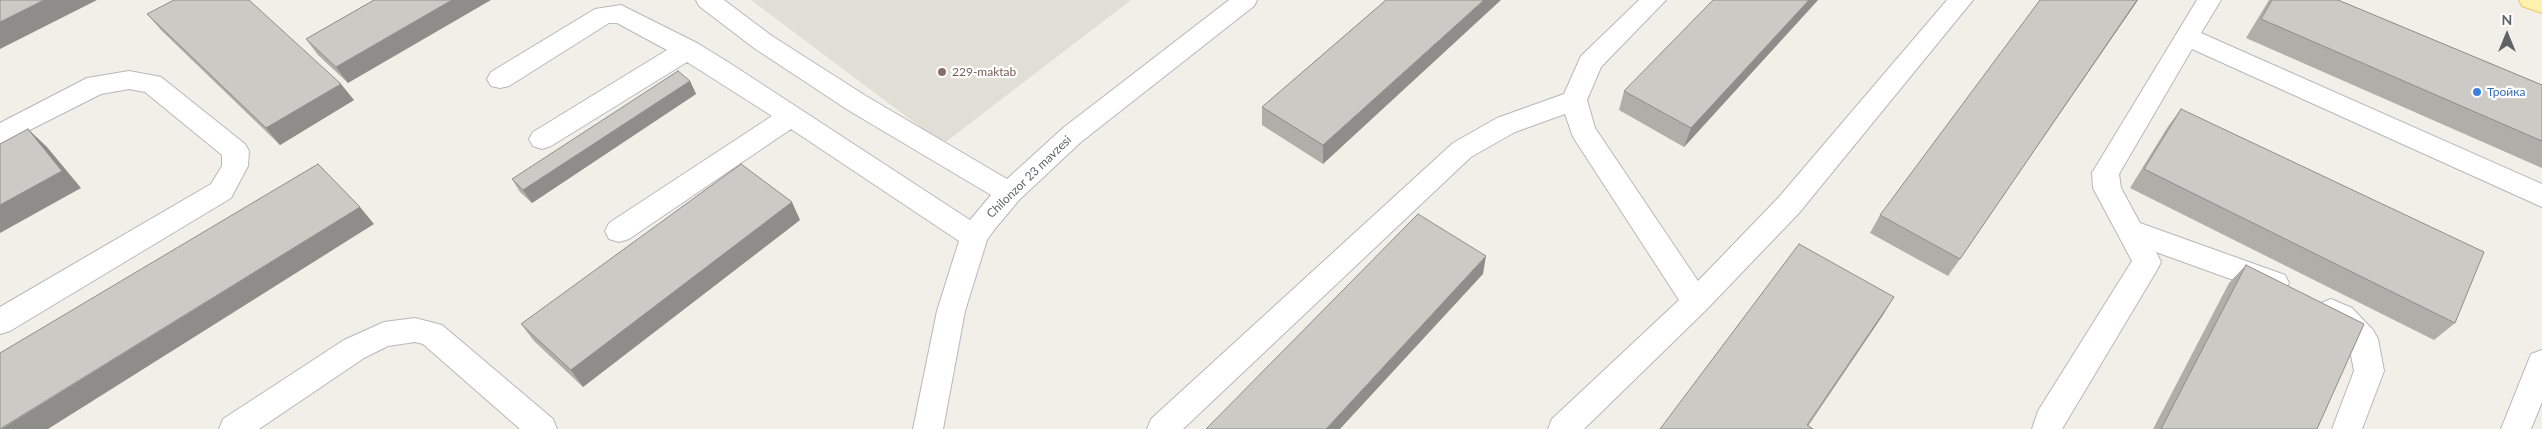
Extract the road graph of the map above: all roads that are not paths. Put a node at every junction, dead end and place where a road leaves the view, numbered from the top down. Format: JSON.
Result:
{"nodes":[{"id":1,"x":708,"y":0,"type":"edge"},
{"id":2,"x":1245,"y":0,"type":"edge"},
{"id":3,"x":1654,"y":0,"type":"edge"},
{"id":4,"x":1960,"y":0,"type":"edge"},
{"id":5,"x":2209,"y":0,"type":"edge"},
{"id":6,"x":2531,"y":0,"type":"edge"},
{"id":7,"x":2542,"y":5,"type":"edge"},
{"id":8,"x":2187,"y":37,"type":"junction"},
{"id":9,"x":688,"y":49,"type":"junction"},
{"id":10,"x":500,"y":79,"type":"dead end"},
{"id":11,"x":1574,"y":100,"type":"junction"},
{"id":12,"x":791,"y":116,"type":"junction"},
{"id":13,"x":0,"y":135,"type":"edge"},
{"id":14,"x":542,"y":139,"type":"dead end"},
{"id":15,"x":1010,"y":193,"type":"junction"},
{"id":16,"x":2542,"y":196,"type":"edge"},
{"id":17,"x":619,"y":231,"type":"dead end"},
{"id":18,"x":2132,"y":232,"type":"junction"},
{"id":19,"x":974,"y":237,"type":"junction"},
{"id":20,"x":1696,"y":302,"type":"junction"},
{"id":21,"x":0,"y":322,"type":"edge"},
{"id":22,"x":2542,"y":362,"type":"edge"},
{"id":23,"x":234,"y":429,"type":"edge"},
{"id":24,"x":542,"y":429,"type":"edge"},
{"id":25,"x":928,"y":429,"type":"edge"},
{"id":26,"x":1162,"y":429,"type":"edge"},
{"id":27,"x":1563,"y":429,"type":"edge"},
{"id":28,"x":2048,"y":429,"type":"edge"},
{"id":29,"x":2347,"y":429,"type":"edge"},
{"id":30,"x":2516,"y":429,"type":"edge"}],
"edges":[{"from":1,"to":15,"type":"street"},
{"from":2,"to":15,"type":"street","name":"Chilonzor 23 mavzesi"},
{"from":3,"to":11,"type":"street"},
{"from":4,"to":20,"type":"street"},
{"from":5,"to":8,"type":"street"},
{"from":6,"to":7,"type":"main road"},
{"from":8,"to":16,"type":"street"},
{"from":8,"to":18,"type":"street"},
{"from":9,"to":10,"type":"street"},
{"from":9,"to":12,"type":"street"},
{"from":9,"to":14,"type":"street"},
{"from":11,"to":20,"type":"street"},
{"from":11,"to":26,"type":"street"},
{"from":12,"to":17,"type":"street"},
{"from":12,"to":19,"type":"street"},
{"from":13,"to":21,"type":"street"},
{"from":15,"to":19,"type":"street","name":"Chilonzor 23 mavzesi"},
{"from":18,"to":28,"type":"street"},
{"from":18,"to":29,"type":"street"},
{"from":19,"to":25,"type":"street","name":"Chilonzor 23 mavzesi"},
{"from":20,"to":27,"type":"street"},
{"from":22,"to":30,"type":"street"},
{"from":23,"to":24,"type":"street"}]}
